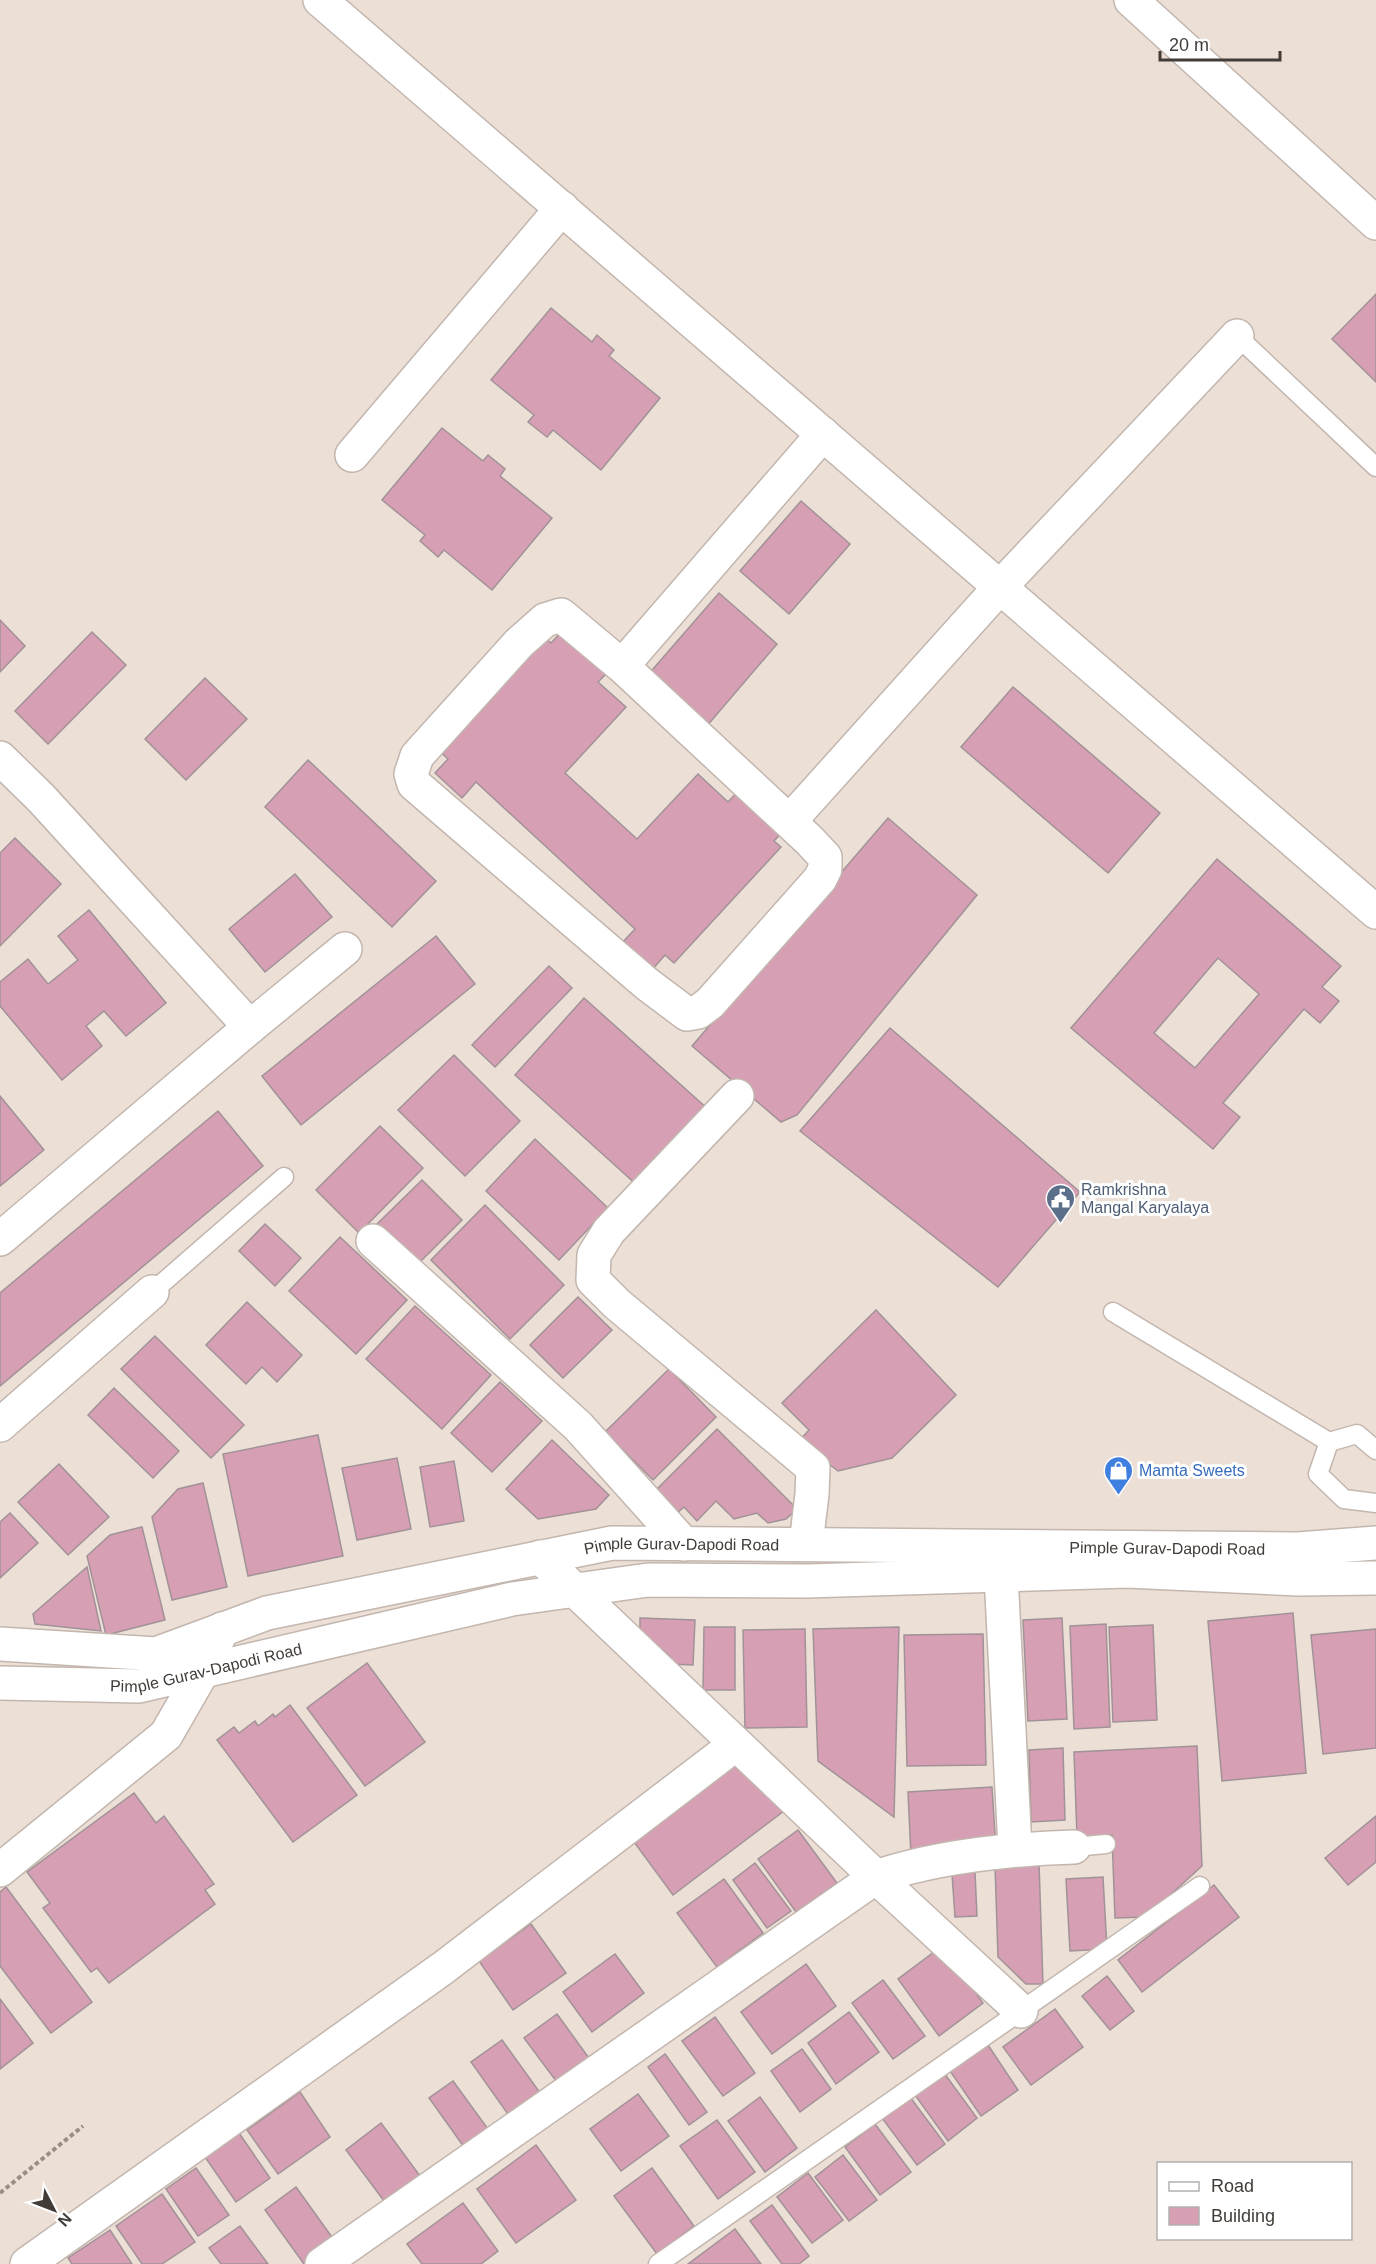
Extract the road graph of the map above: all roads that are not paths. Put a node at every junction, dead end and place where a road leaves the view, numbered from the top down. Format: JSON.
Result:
{"nodes":[{"id":1,"x":320,"y":0,"type":"edge"},
{"id":2,"x":1131,"y":0,"type":"edge"},
{"id":3,"x":562,"y":208,"type":"junction"},
{"id":4,"x":1376,"y":223,"type":"edge"},
{"id":5,"x":1237,"y":336,"type":"joint"},
{"id":6,"x":823,"y":434,"type":"junction"},
{"id":7,"x":352,"y":455,"type":"dead end"},
{"id":8,"x":1376,"y":467,"type":"edge"},
{"id":9,"x":1000,"y":587,"type":"junction"},
{"id":10,"x":622,"y":666,"type":"junction"},
{"id":11,"x":0,"y":758,"type":"edge"},
{"id":12,"x":797,"y":813,"type":"dead end"},
{"id":13,"x":1376,"y":912,"type":"edge"},
{"id":14,"x":345,"y":949,"type":"dead end"},
{"id":15,"x":250,"y":1027,"type":"junction"},
{"id":16,"x":737,"y":1096,"type":"dead end"},
{"id":17,"x":284,"y":1177,"type":"dead end"},
{"id":18,"x":0,"y":1239,"type":"edge"},
{"id":19,"x":373,"y":1241,"type":"dead end"},
{"id":20,"x":152,"y":1292,"type":"joint"},
{"id":21,"x":1113,"y":1312,"type":"dead end"},
{"id":22,"x":0,"y":1425,"type":"edge"},
{"id":23,"x":1329,"y":1442,"type":"junction"},
{"id":24,"x":1376,"y":1450,"type":"edge"},
{"id":25,"x":1376,"y":1503,"type":"edge"},
{"id":26,"x":1376,"y":1542,"type":"edge"},
{"id":27,"x":684,"y":1544,"type":"junction"},
{"id":28,"x":806,"y":1544,"type":"junction"},
{"id":29,"x":540,"y":1557,"type":"junction"},
{"id":30,"x":1000,"y":1575,"type":"junction"},
{"id":31,"x":1376,"y":1578,"type":"edge"},
{"id":32,"x":574,"y":1590,"type":"junction"},
{"id":33,"x":222,"y":1629,"type":"junction"},
{"id":34,"x":0,"y":1644,"type":"edge"},
{"id":35,"x":201,"y":1672,"type":"junction"},
{"id":36,"x":0,"y":1683,"type":"edge"},
{"id":37,"x":736,"y":1744,"type":"junction"},
{"id":38,"x":1090,"y":1846,"type":"dead end"},
{"id":39,"x":1015,"y":1848,"type":"junction"},
{"id":40,"x":0,"y":1870,"type":"edge"},
{"id":41,"x":876,"y":1877,"type":"junction"},
{"id":42,"x":1200,"y":1886,"type":"dead end"},
{"id":43,"x":1021,"y":2011,"type":"junction"},
{"id":44,"x":27,"y":2264,"type":"edge"},
{"id":45,"x":322,"y":2264,"type":"edge"},
{"id":46,"x":658,"y":2264,"type":"edge"}],
"edges":[{"from":1,"to":3,"type":"street"},
{"from":2,"to":4,"type":"street"},
{"from":3,"to":6,"type":"street"},
{"from":3,"to":7,"type":"street"},
{"from":5,"to":8,"type":"lane"},
{"from":5,"to":9,"type":"street"},
{"from":6,"to":9,"type":"street"},
{"from":6,"to":10,"type":"street"},
{"from":9,"to":12,"type":"street"},
{"from":9,"to":13,"type":"street"},
{"from":10,"to":10,"type":"street"},
{"from":11,"to":15,"type":"street"},
{"from":14,"to":15,"type":"street"},
{"from":15,"to":18,"type":"street"},
{"from":16,"to":28,"type":"street"},
{"from":17,"to":20,"type":"lane"},
{"from":19,"to":27,"type":"street"},
{"from":20,"to":22,"type":"street"},
{"from":21,"to":23,"type":"lane"},
{"from":23,"to":24,"type":"lane"},
{"from":23,"to":25,"type":"lane"},
{"from":26,"to":28,"type":"street","name":"Pimple Gurav-Dapodi Road"},
{"from":27,"to":28,"type":"street","name":"Pimple Gurav-Dapodi Road"},
{"from":27,"to":29,"type":"street","name":"Pimple Gurav-Dapodi Road"},
{"from":29,"to":32,"type":"street"},
{"from":29,"to":33,"type":"street","name":"Pimple Gurav-Dapodi Road"},
{"from":30,"to":31,"type":"street","name":"Pimple Gurav-Dapodi Road"},
{"from":30,"to":32,"type":"street","name":"Pimple Gurav-Dapodi Road"},
{"from":30,"to":39,"type":"street"},
{"from":32,"to":35,"type":"street","name":"Pimple Gurav-Dapodi Road"},
{"from":32,"to":37,"type":"street"},
{"from":33,"to":34,"type":"street","name":"Pimple Gurav-Dapodi Road"},
{"from":33,"to":35,"type":"street"},
{"from":35,"to":36,"type":"street","name":"Pimple Gurav-Dapodi Road"},
{"from":35,"to":40,"type":"street"},
{"from":37,"to":41,"type":"street"},
{"from":37,"to":44,"type":"street"},
{"from":38,"to":39,"type":"street"},
{"from":39,"to":41,"type":"street"},
{"from":41,"to":43,"type":"street"},
{"from":41,"to":45,"type":"street"},
{"from":42,"to":43,"type":"lane"},
{"from":43,"to":46,"type":"lane"}]}
